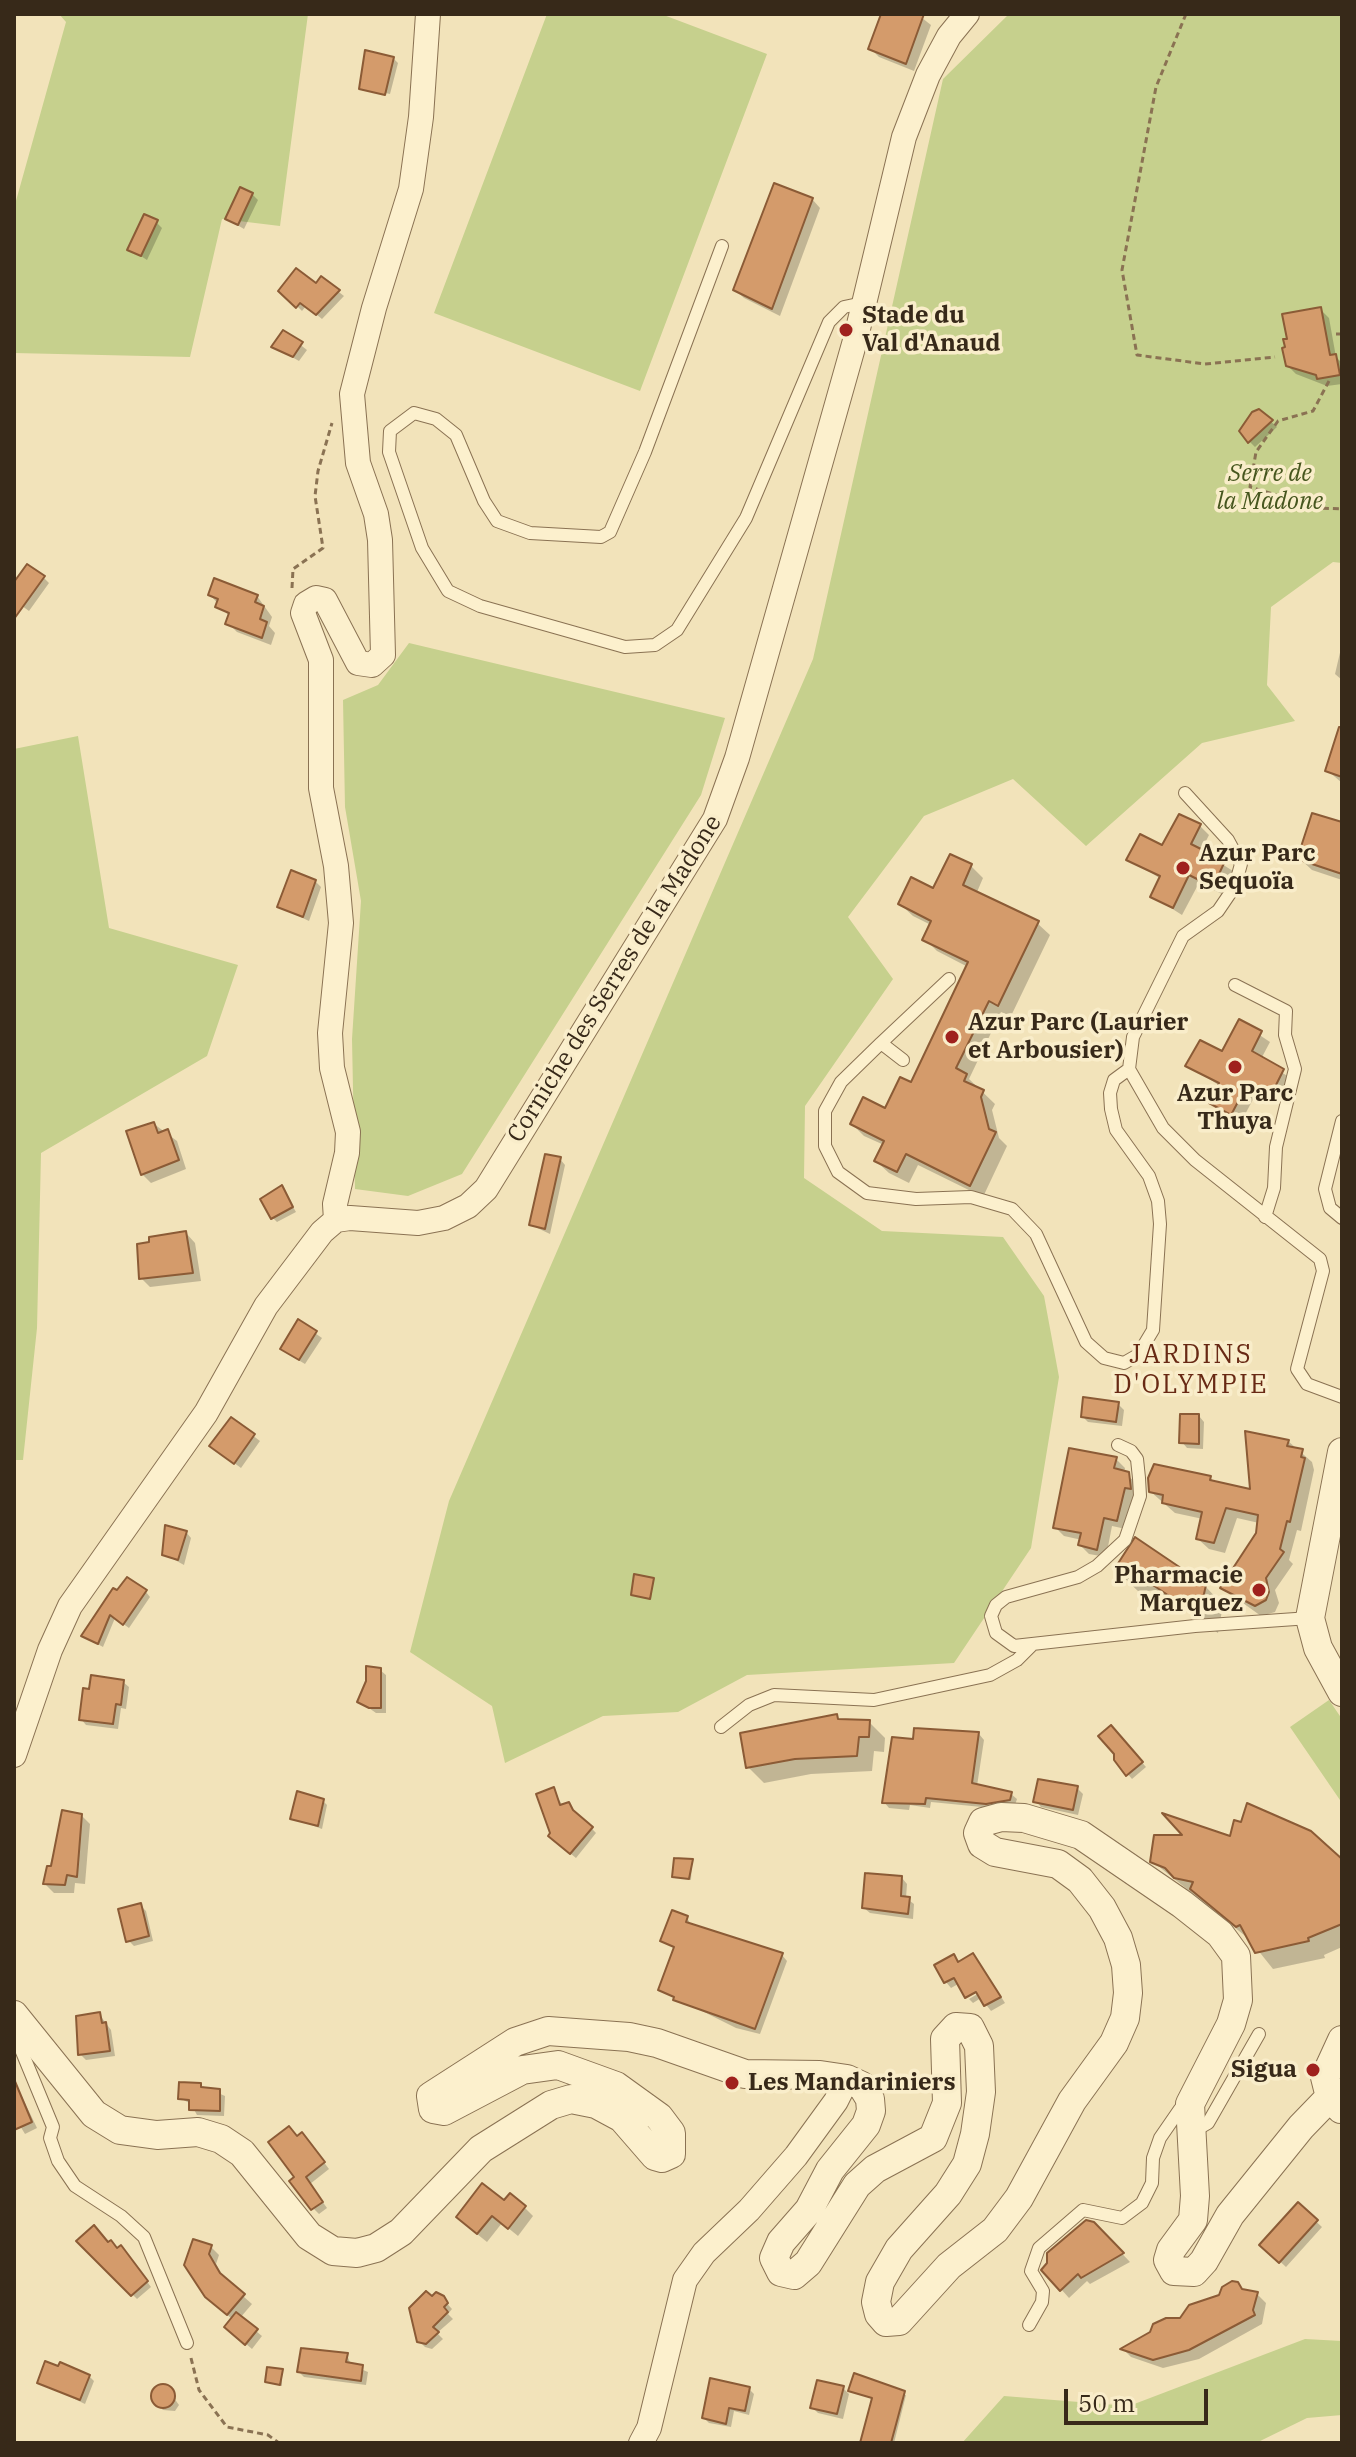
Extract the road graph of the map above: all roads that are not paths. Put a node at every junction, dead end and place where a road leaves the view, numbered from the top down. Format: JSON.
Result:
{"nodes":[{"id":1,"x":428,"y":14,"type":"edge"},
{"id":2,"x":967,"y":14,"type":"edge"},
{"id":3,"x":722,"y":246,"type":"dead end"},
{"id":4,"x":863,"y":303,"type":"junction"},
{"id":5,"x":1185,"y":793,"type":"dead end"},
{"id":6,"x":949,"y":979,"type":"dead end"},
{"id":7,"x":1235,"y":985,"type":"dead end"},
{"id":8,"x":881,"y":1043,"type":"junction"},
{"id":9,"x":903,"y":1060,"type":"dead end"},
{"id":10,"x":1129,"y":1069,"type":"junction"},
{"id":11,"x":1342,"y":1121,"type":"edge"},
{"id":12,"x":1265,"y":1217,"type":"junction"},
{"id":13,"x":1342,"y":1218,"type":"edge"},
{"id":14,"x":336,"y":1220,"type":"junction"},
{"id":15,"x":1342,"y":1397,"type":"edge"},
{"id":16,"x":1118,"y":1445,"type":"dead end"},
{"id":17,"x":1342,"y":1452,"type":"edge"},
{"id":18,"x":1310,"y":1618,"type":"junction"},
{"id":19,"x":1032,"y":1645,"type":"junction"},
{"id":20,"x":1342,"y":1692,"type":"edge"},
{"id":21,"x":721,"y":1727,"type":"dead end"},
{"id":22,"x":14,"y":1755,"type":"edge"},
{"id":23,"x":16,"y":2017,"type":"edge"},
{"id":24,"x":1259,"y":2034,"type":"dead end"},
{"id":25,"x":1342,"y":2040,"type":"edge"},
{"id":26,"x":847,"y":2079,"type":"junction"},
{"id":27,"x":1336,"y":2103,"type":"edge"},
{"id":28,"x":1190,"y":2118,"type":"junction"},
{"id":29,"x":1029,"y":2325,"type":"dead end"},
{"id":30,"x":187,"y":2343,"type":"road end"},
{"id":31,"x":641,"y":2443,"type":"edge"}],
"edges":[{"from":1,"to":14,"type":"street"},
{"from":2,"to":4,"type":"street","name":"Corniche des Serres de la Madone"},
{"from":3,"to":4,"type":"lane"},
{"from":4,"to":14,"type":"street","name":"Corniche des Serres de la Madone"},
{"from":5,"to":10,"type":"lane"},
{"from":6,"to":8,"type":"lane"},
{"from":7,"to":12,"type":"lane"},
{"from":8,"to":9,"type":"lane"},
{"from":8,"to":10,"type":"lane"},
{"from":10,"to":12,"type":"lane"},
{"from":11,"to":13,"type":"lane"},
{"from":12,"to":15,"type":"lane"},
{"from":14,"to":22,"type":"street"},
{"from":16,"to":19,"type":"lane"},
{"from":17,"to":18,"type":"street"},
{"from":18,"to":19,"type":"lane"},
{"from":18,"to":20,"type":"street"},
{"from":19,"to":21,"type":"lane"},
{"from":23,"to":26,"type":"street"},
{"from":23,"to":30,"type":"lane"},
{"from":24,"to":28,"type":"lane"},
{"from":25,"to":27,"type":"street"},
{"from":26,"to":28,"type":"street"},
{"from":26,"to":31,"type":"street"},
{"from":27,"to":28,"type":"street"},
{"from":28,"to":29,"type":"lane"}]}
